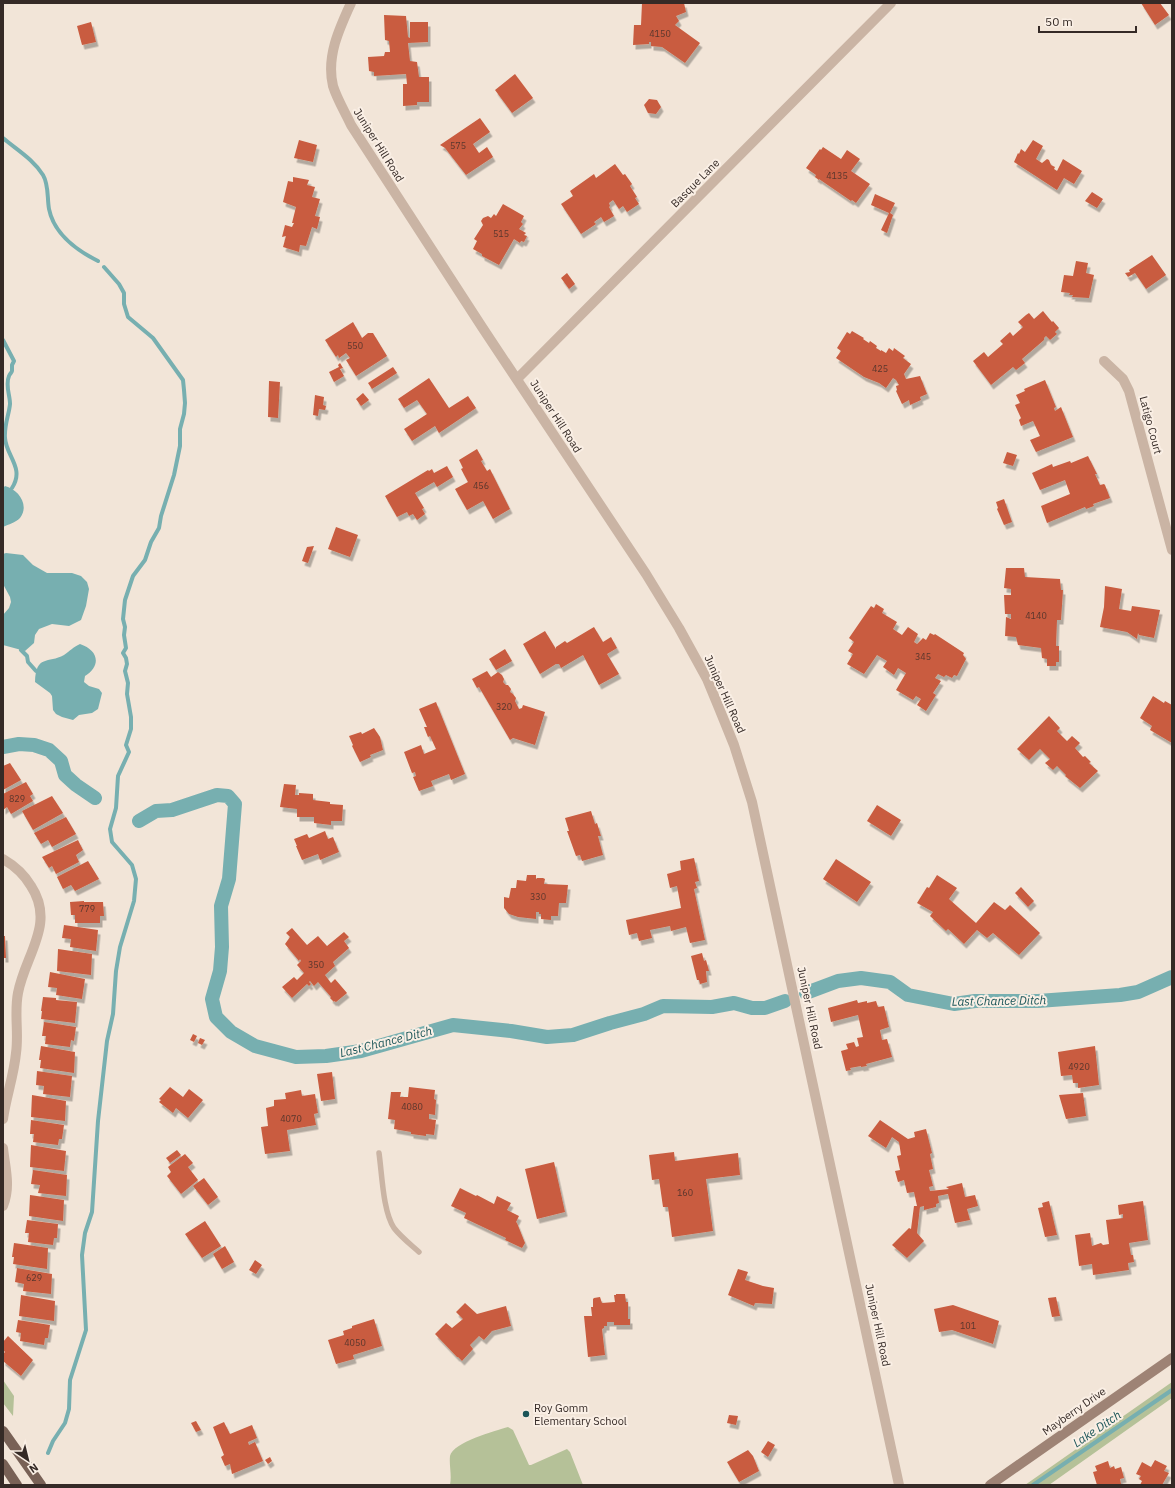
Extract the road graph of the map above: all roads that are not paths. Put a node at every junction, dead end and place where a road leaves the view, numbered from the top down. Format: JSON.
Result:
{"nodes":[{"id":1,"x":351,"y":3,"type":"edge"},
{"id":2,"x":891,"y":3,"type":"edge"},
{"id":3,"x":1104,"y":361,"type":"dead end"},
{"id":4,"x":517,"y":379,"type":"junction"},
{"id":5,"x":1172,"y":550,"type":"edge"},
{"id":6,"x":3,"y":859,"type":"edge"},
{"id":7,"x":3,"y":1119,"type":"edge"},
{"id":8,"x":3,"y":1148,"type":"edge"},
{"id":9,"x":379,"y":1153,"type":"dead end"},
{"id":10,"x":3,"y":1206,"type":"edge"},
{"id":11,"x":419,"y":1252,"type":"dead end"},
{"id":12,"x":1172,"y":1358,"type":"edge"},
{"id":13,"x":3,"y":1431,"type":"edge"},
{"id":14,"x":3,"y":1464,"type":"edge"},
{"id":15,"x":17,"y":1485,"type":"edge"},
{"id":16,"x":41,"y":1485,"type":"edge"},
{"id":17,"x":900,"y":1485,"type":"edge"},
{"id":18,"x":990,"y":1485,"type":"edge"}],
"edges":[{"from":1,"to":4,"type":"street","name":"Juniper Hill Road"},
{"from":2,"to":4,"type":"street","name":"Basque Lane"},
{"from":3,"to":5,"type":"street","name":"Latigo Court"},
{"from":4,"to":17,"type":"street","name":"Juniper Hill Road"},
{"from":6,"to":7,"type":"street"},
{"from":8,"to":10,"type":"street"},
{"from":9,"to":11,"type":"lane"},
{"from":12,"to":18,"type":"main road","name":"Mayberry Drive"},
{"from":13,"to":16,"type":"main road"},
{"from":14,"to":15,"type":"main road"}]}
